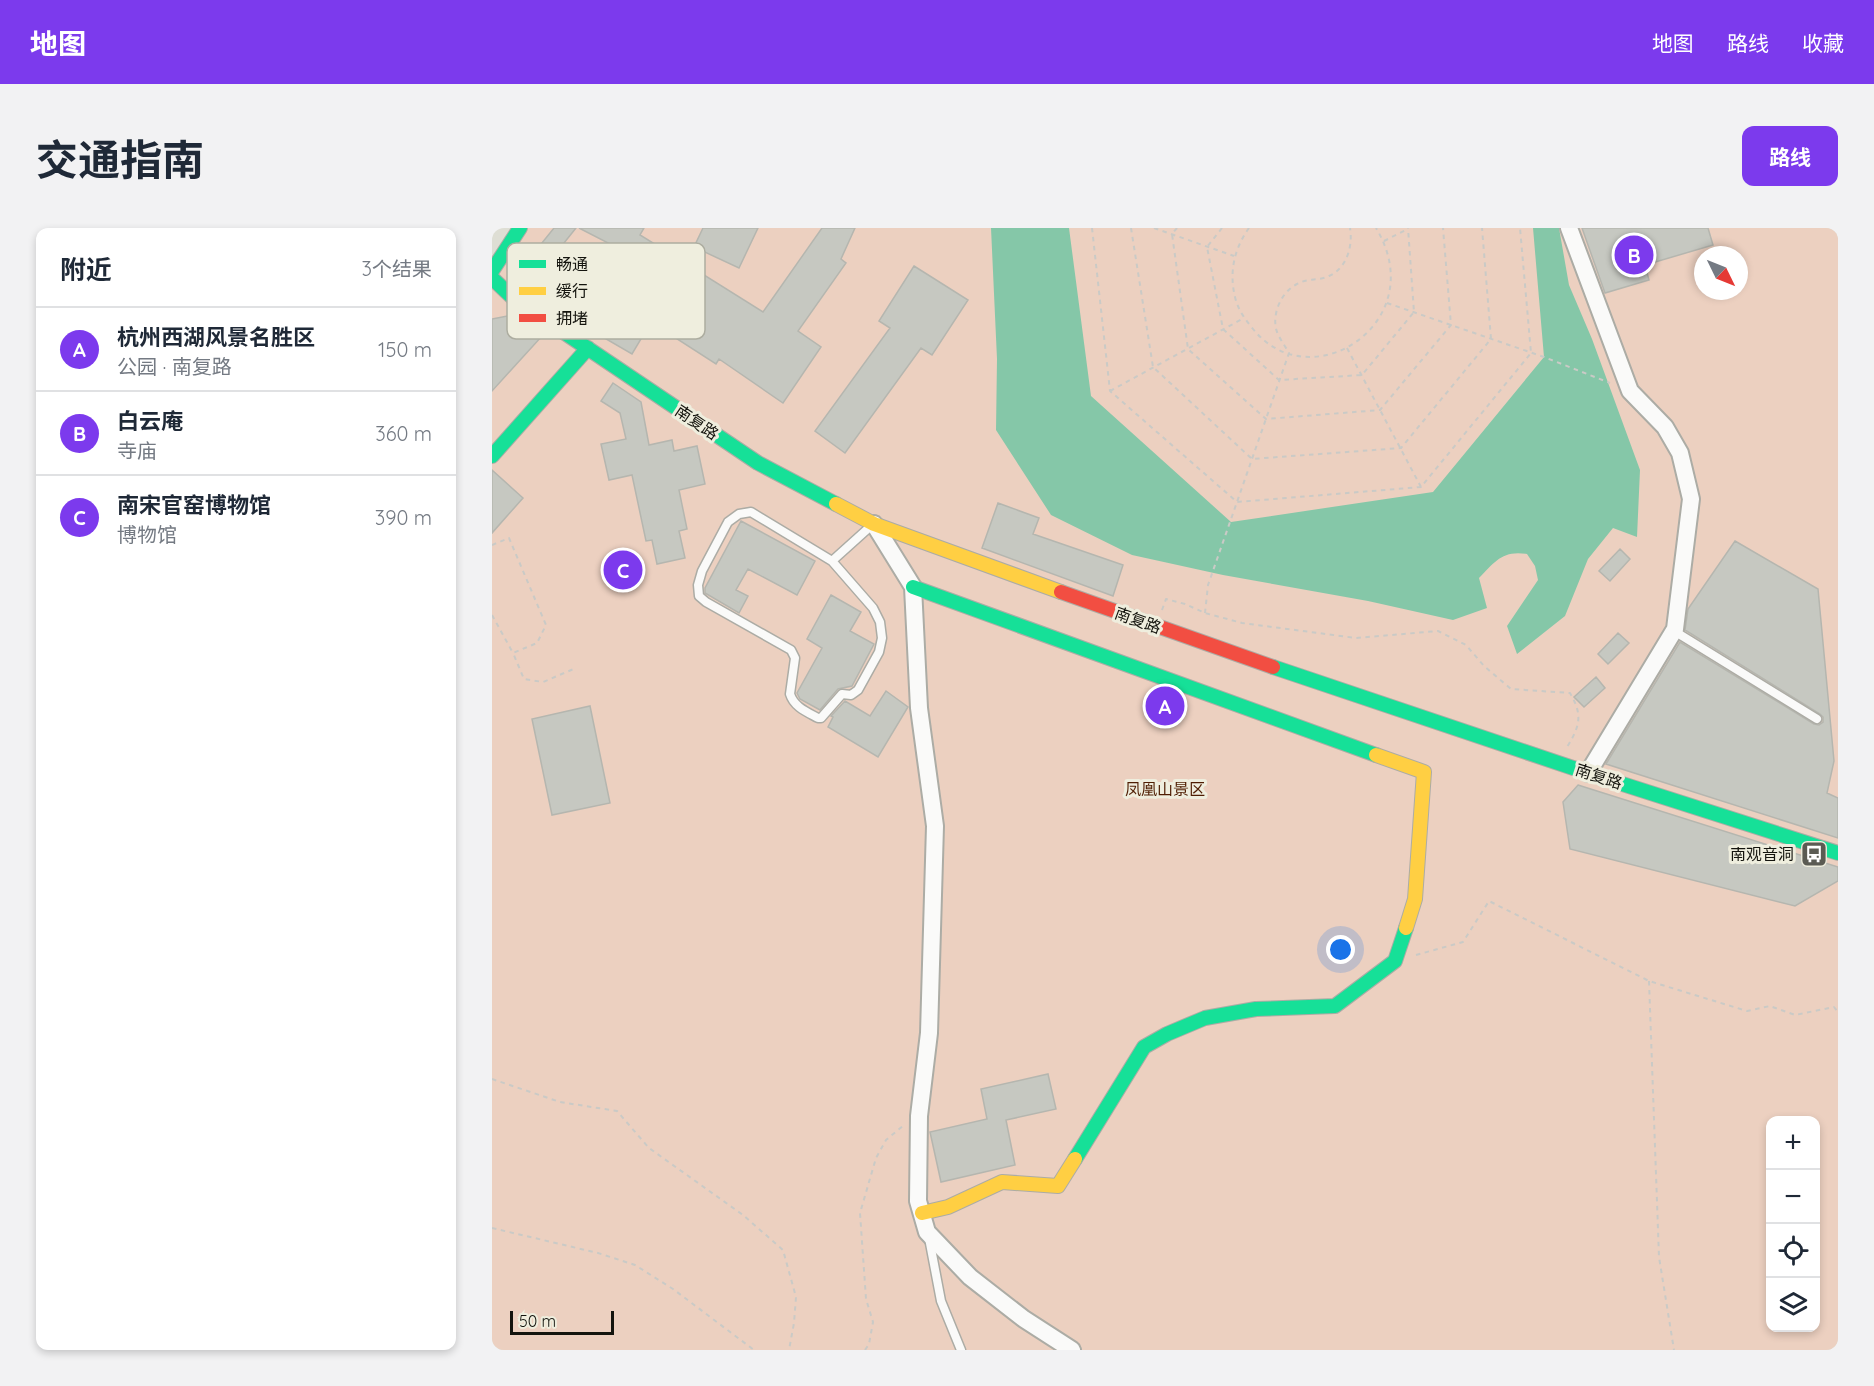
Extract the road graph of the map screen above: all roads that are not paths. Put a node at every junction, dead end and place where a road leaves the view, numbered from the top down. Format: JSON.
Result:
{"nodes":[{"id":1,"x":520,"y":228,"type":"edge"},
{"id":2,"x":1569,"y":228,"type":"edge"},
{"id":3,"x":510,"y":243,"type":"edge"},
{"id":4,"x":507,"y":248,"type":"edge"},
{"id":5,"x":492,"y":271,"type":"edge"},
{"id":6,"x":492,"y":278,"type":"edge"},
{"id":7,"x":507,"y":292,"type":"edge"},
{"id":8,"x":574,"y":339,"type":"edge"},
{"id":9,"x":588,"y":348,"type":"junction"},
{"id":10,"x":492,"y":456,"type":"edge"},
{"id":11,"x":873,"y":524,"type":"junction"},
{"id":12,"x":832,"y":561,"type":"junction"},
{"id":13,"x":913,"y":587,"type":"junction"},
{"id":14,"x":1675,"y":629,"type":"junction"},
{"id":15,"x":1817,"y":719,"type":"dead end"},
{"id":16,"x":1588,"y":773,"type":"junction"},
{"id":17,"x":1838,"y":853,"type":"edge"},
{"id":18,"x":922,"y":1213,"type":"junction"},
{"id":19,"x":927,"y":1232,"type":"junction"},
{"id":20,"x":961,"y":1350,"type":"edge"},
{"id":21,"x":1072,"y":1350,"type":"edge"}],
"edges":[{"from":1,"to":3,"type":"street"},
{"from":2,"to":14,"type":"street"},
{"from":4,"to":5,"type":"street"},
{"from":6,"to":7,"type":"street","name":"南复路"},
{"from":8,"to":9,"type":"street","name":"南复路"},
{"from":9,"to":10,"type":"street"},
{"from":9,"to":11,"type":"street","name":"南复路"},
{"from":11,"to":12,"type":"lane"},
{"from":11,"to":13,"type":"street"},
{"from":11,"to":16,"type":"street","name":"南复路"},
{"from":12,"to":12,"type":"lane"},
{"from":13,"to":18,"type":"street"},
{"from":13,"to":18,"type":"street"},
{"from":14,"to":15,"type":"lane"},
{"from":14,"to":16,"type":"street"},
{"from":16,"to":17,"type":"street","name":"南复路"},
{"from":18,"to":19,"type":"street"},
{"from":19,"to":20,"type":"lane"},
{"from":19,"to":21,"type":"street"}]}
